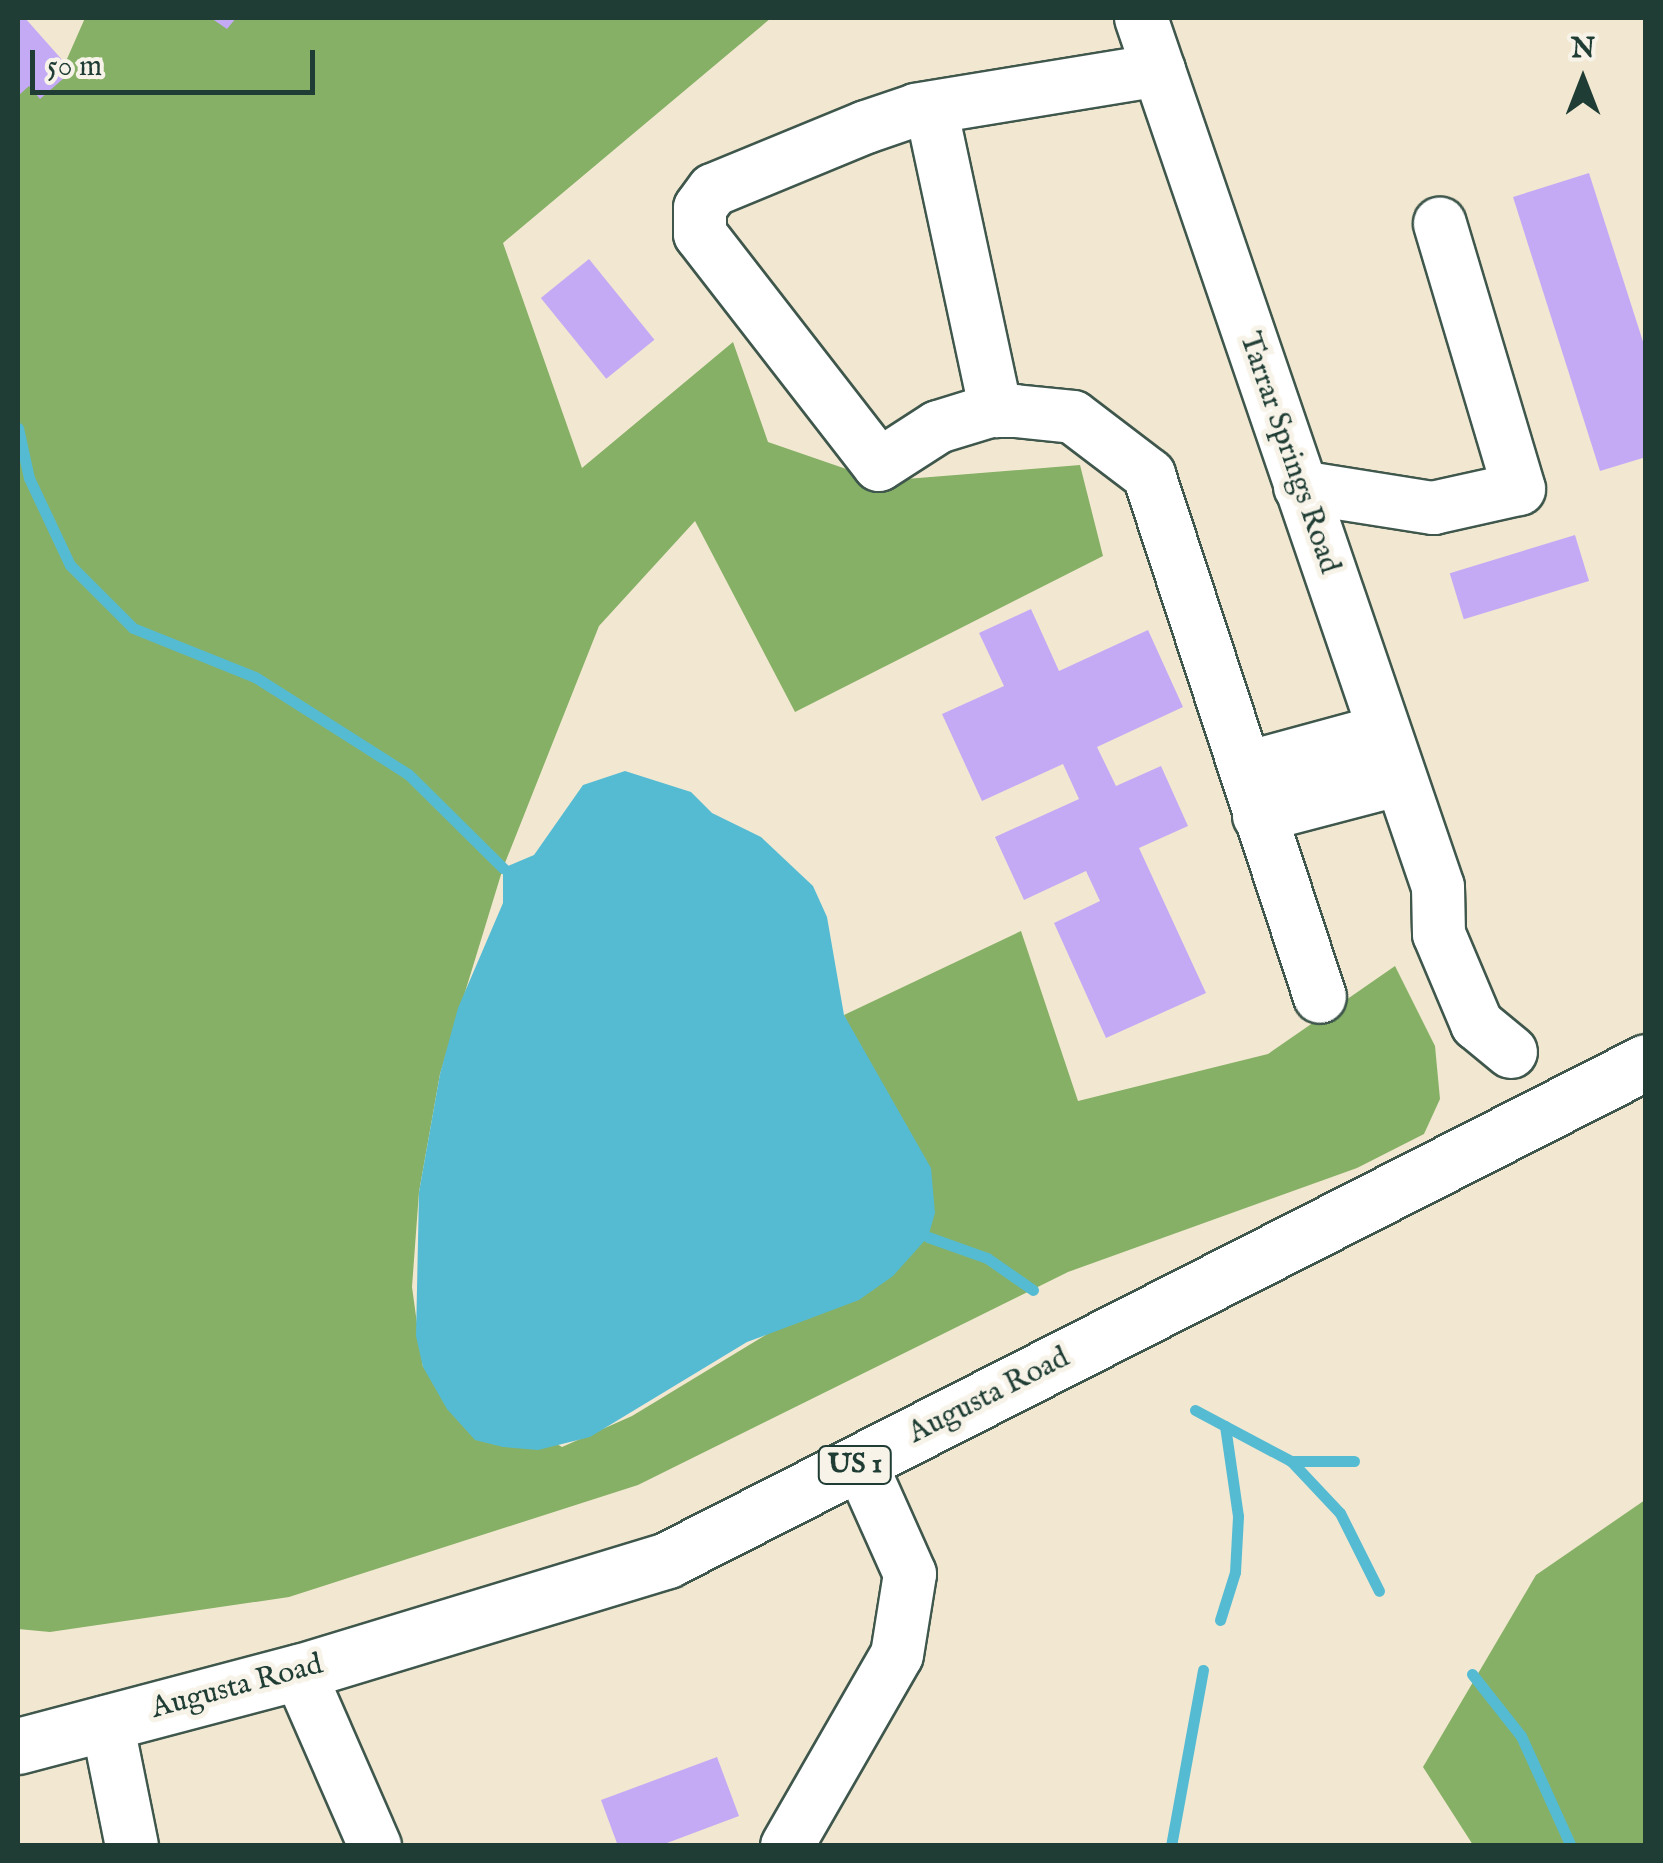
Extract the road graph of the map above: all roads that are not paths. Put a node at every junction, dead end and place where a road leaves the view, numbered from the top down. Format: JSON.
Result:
{"nodes":[{"id":1,"x":1141,"y":18,"type":"edge"},
{"id":2,"x":1159,"y":70,"type":"junction"},
{"id":3,"x":932,"y":108,"type":"junction"},
{"id":4,"x":1440,"y":224,"type":"dead end"},
{"id":5,"x":996,"y":411,"type":"junction"},
{"id":6,"x":1300,"y":487,"type":"junction"},
{"id":7,"x":1390,"y":756,"type":"junction"},
{"id":8,"x":1253,"y":792,"type":"junction"},
{"id":9,"x":1320,"y":996,"type":"dead end"},
{"id":10,"x":1646,"y":1062,"type":"edge"},
{"id":11,"x":1538,"y":1113,"type":"junction"},
{"id":12,"x":860,"y":1462,"type":"junction"},
{"id":13,"x":299,"y":1672,"type":"junction"},
{"id":14,"x":108,"y":1722,"type":"junction"},
{"id":15,"x":18,"y":1746,"type":"edge"},
{"id":16,"x":132,"y":1846,"type":"edge"},
{"id":17,"x":375,"y":1846,"type":"edge"},
{"id":18,"x":787,"y":1846,"type":"edge"}],
"edges":[{"from":1,"to":2,"type":"street","name":"Tarrar Springs Road"},
{"from":2,"to":3,"type":"street"},
{"from":2,"to":6,"type":"street","name":"Tarrar Springs Road"},
{"from":3,"to":5,"type":"street"},
{"from":3,"to":5,"type":"street"},
{"from":4,"to":6,"type":"street"},
{"from":5,"to":8,"type":"street"},
{"from":6,"to":7,"type":"street","name":"Tarrar Springs Road"},
{"from":7,"to":8,"type":"street"},
{"from":7,"to":11,"type":"street","name":"Tarrar Springs Road"},
{"from":8,"to":9,"type":"street"},
{"from":10,"to":11,"type":"main road","name":"Augusta Road","number":"US 1"},
{"from":11,"to":12,"type":"main road","name":"Augusta Road","number":"US 1"},
{"from":12,"to":13,"type":"main road","name":"Augusta Road","number":"US 1"},
{"from":12,"to":18,"type":"street"},
{"from":13,"to":14,"type":"main road","name":"Augusta Road","number":"US 1"},
{"from":13,"to":17,"type":"street"},
{"from":14,"to":15,"type":"main road","name":"Augusta Road","number":"US 1"},
{"from":14,"to":16,"type":"street"}]}
